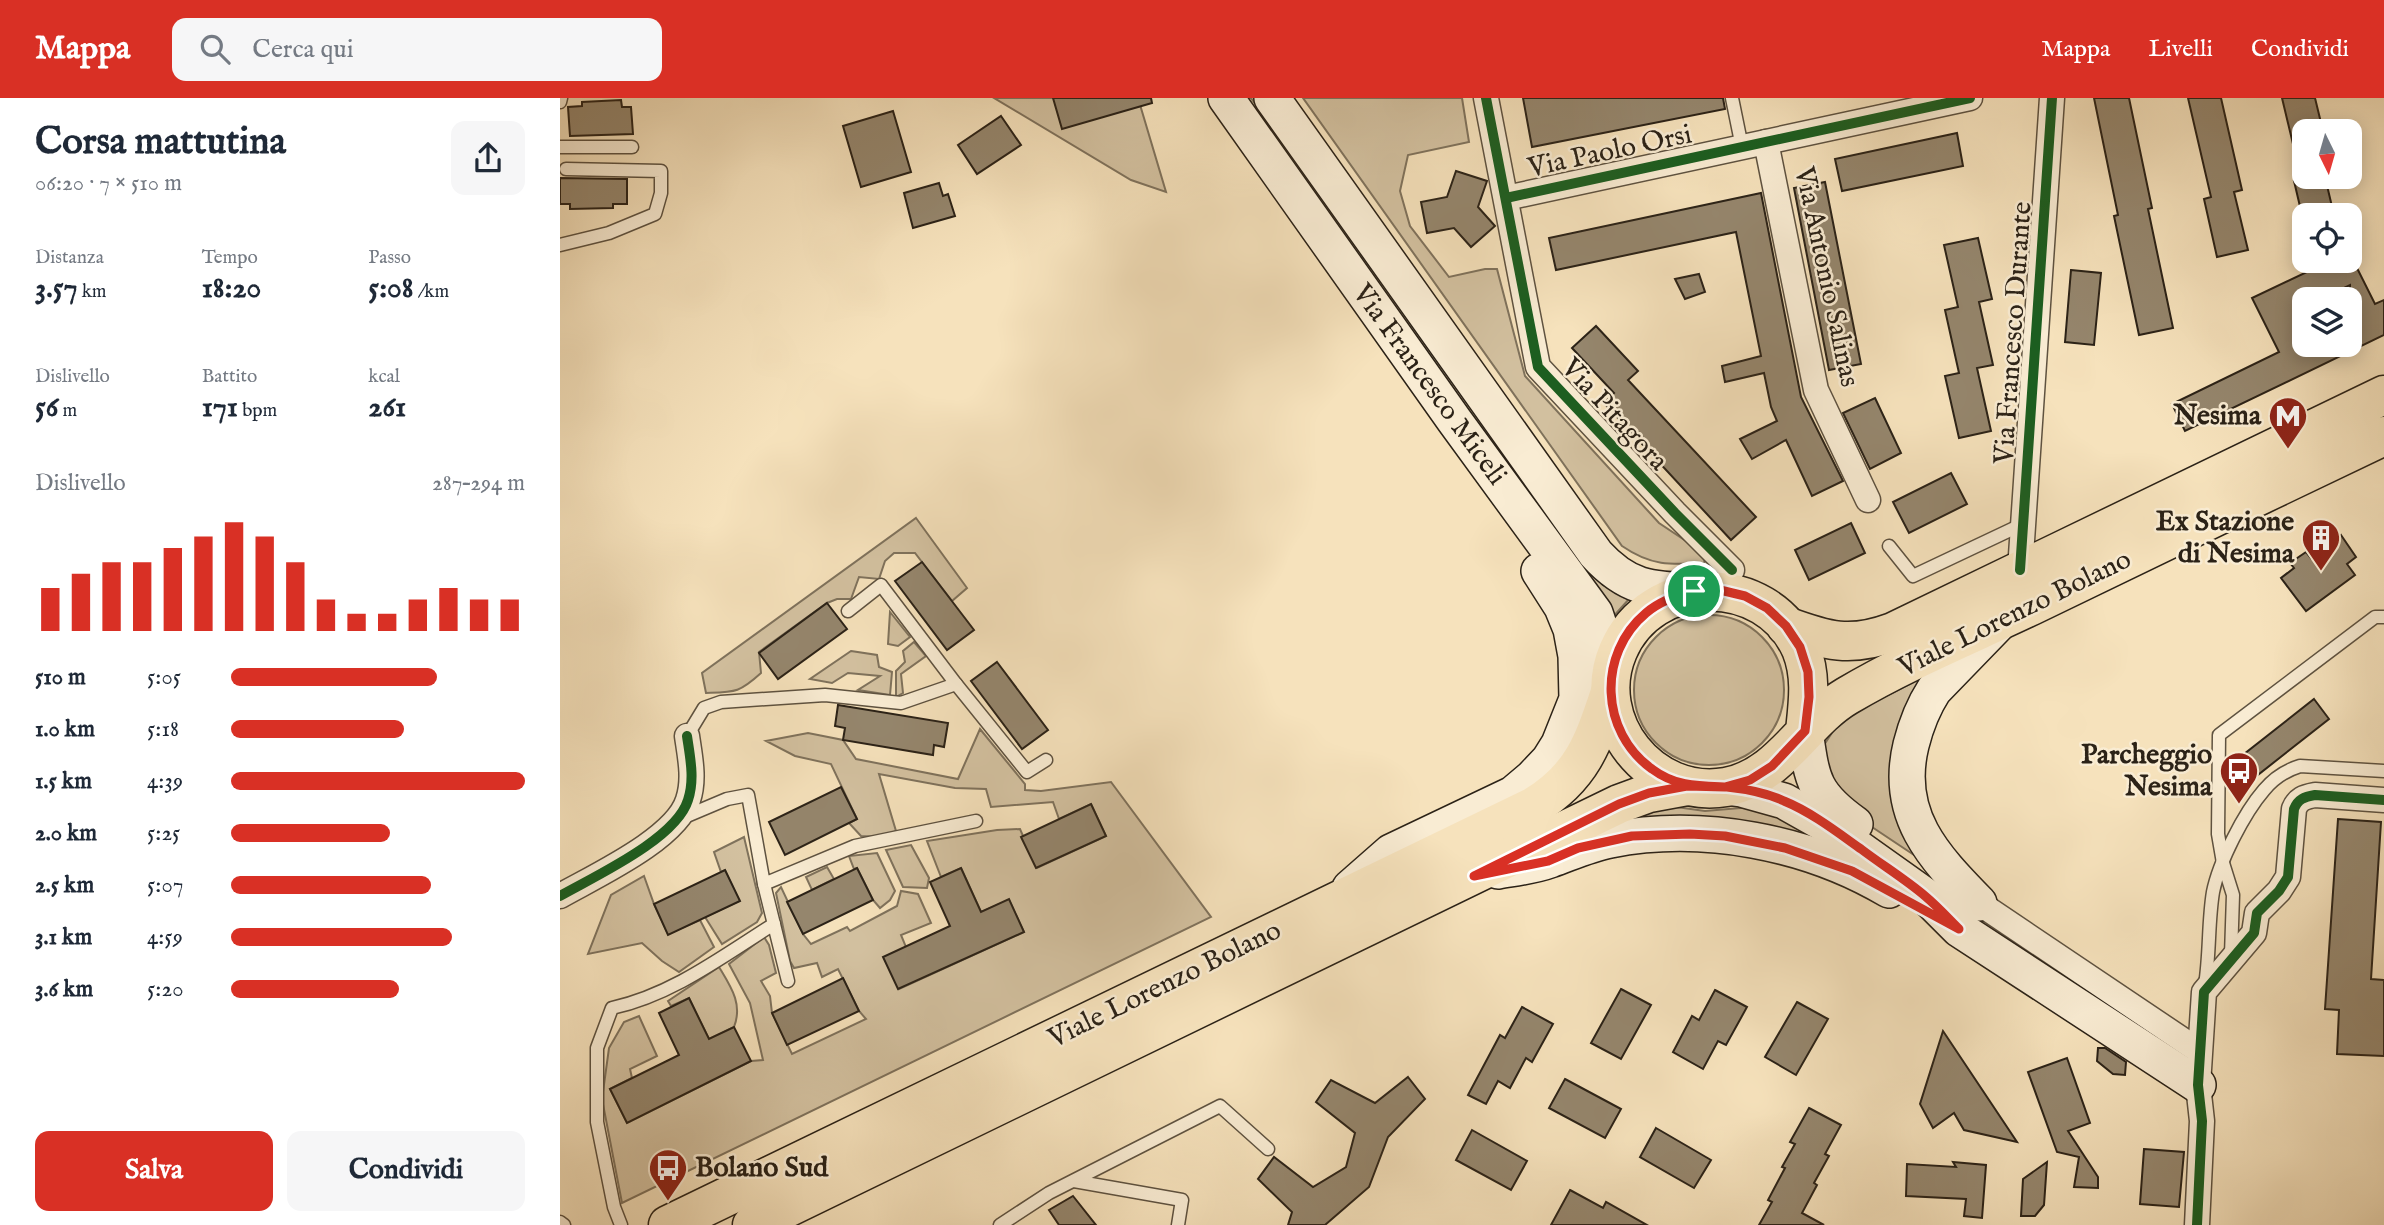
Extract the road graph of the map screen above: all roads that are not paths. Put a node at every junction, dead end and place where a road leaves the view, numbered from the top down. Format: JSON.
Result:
{"nodes":[{"id":1,"x":1226,"y":98,"type":"edge"},
{"id":2,"x":1272,"y":98,"type":"edge"},
{"id":3,"x":1486,"y":98,"type":"edge"},
{"id":4,"x":1732,"y":98,"type":"edge"},
{"id":5,"x":1970,"y":98,"type":"edge"},
{"id":6,"x":2052,"y":98,"type":"edge"},
{"id":7,"x":1923,"y":103,"type":"edge"},
{"id":8,"x":1766,"y":142,"type":"junction"},
{"id":9,"x":560,"y":147,"type":"edge"},
{"id":10,"x":1742,"y":147,"type":"junction"},
{"id":11,"x":632,"y":148,"type":"dead end"},
{"id":12,"x":566,"y":169,"type":"dead end"},
{"id":13,"x":1506,"y":198,"type":"junction"},
{"id":14,"x":560,"y":245,"type":"edge"},
{"id":15,"x":2384,"y":395,"type":"edge"},
{"id":16,"x":1454,"y":420,"type":"junction"},
{"id":17,"x":2384,"y":436,"type":"edge"},
{"id":18,"x":1868,"y":500,"type":"dead end"},
{"id":19,"x":2024,"y":524,"type":"junction"},
{"id":20,"x":1889,"y":546,"type":"dead end"},
{"id":21,"x":1732,"y":570,"type":"dead end"},
{"id":22,"x":2021,"y":570,"type":"junction"},
{"id":23,"x":1694,"y":591,"type":"junction"},
{"id":24,"x":848,"y":611,"type":"dead end"},
{"id":25,"x":2384,"y":617,"type":"edge"},
{"id":26,"x":2001,"y":621,"type":"junction"},
{"id":27,"x":1786,"y":626,"type":"junction"},
{"id":28,"x":956,"y":684,"type":"junction"},
{"id":29,"x":1611,"y":686,"type":"junction"},
{"id":30,"x":1805,"y":731,"type":"junction"},
{"id":31,"x":687,"y":736,"type":"joint"},
{"id":32,"x":1046,"y":760,"type":"dead end"},
{"id":33,"x":2384,"y":771,"type":"edge"},
{"id":34,"x":1687,"y":786,"type":"junction"},
{"id":35,"x":1725,"y":787,"type":"junction"},
{"id":36,"x":2384,"y":800,"type":"edge"},
{"id":37,"x":678,"y":820,"type":"junction"},
{"id":38,"x":976,"y":821,"type":"dead end"},
{"id":39,"x":2223,"y":863,"type":"junction"},
{"id":40,"x":1474,"y":876,"type":"junction"},
{"id":41,"x":764,"y":884,"type":"junction"},
{"id":42,"x":560,"y":896,"type":"edge"},
{"id":43,"x":1332,"y":904,"type":"junction"},
{"id":44,"x":1969,"y":916,"type":"junction"},
{"id":45,"x":774,"y":924,"type":"junction"},
{"id":46,"x":2231,"y":962,"type":"junction"},
{"id":47,"x":788,"y":981,"type":"dead end"},
{"id":48,"x":2204,"y":992,"type":"junction"},
{"id":49,"x":2199,"y":1051,"type":"junction"},
{"id":50,"x":2198,"y":1085,"type":"junction"},
{"id":51,"x":1268,"y":1149,"type":"dead end"},
{"id":52,"x":1074,"y":1181,"type":"junction"},
{"id":53,"x":621,"y":1225,"type":"edge"},
{"id":54,"x":668,"y":1225,"type":"edge"},
{"id":55,"x":752,"y":1225,"type":"edge"},
{"id":56,"x":1000,"y":1225,"type":"edge"},
{"id":57,"x":1178,"y":1225,"type":"edge"},
{"id":58,"x":2197,"y":1225,"type":"edge"}],
"edges":[{"from":1,"to":16,"type":"main road","name":"Via Francesco Miceli"},
{"from":2,"to":23,"type":"main road","name":"Via Francesco Miceli"},
{"from":3,"to":13,"type":"street","name":"Via Pitagora"},
{"from":4,"to":10,"type":"lane"},
{"from":5,"to":7,"type":"street","name":"Via Paolo Orsi"},
{"from":6,"to":19,"type":"street","name":"Via Francesco Durante"},
{"from":7,"to":8,"type":"street","name":"Via Paolo Orsi"},
{"from":8,"to":10,"type":"street","name":"Via Paolo Orsi"},
{"from":8,"to":18,"type":"street","name":"Via Antonio Salinas"},
{"from":9,"to":11,"type":"lane"},
{"from":10,"to":13,"type":"street","name":"Via Paolo Orsi"},
{"from":12,"to":14,"type":"lane"},
{"from":13,"to":21,"type":"street","name":"Via Pitagora"},
{"from":15,"to":22,"type":"main road","name":"Viale Lorenzo Bolano"},
{"from":16,"to":29,"type":"main road","name":"Via Francesco Miceli"},
{"from":16,"to":43,"type":"main road"},
{"from":17,"to":26,"type":"main road","name":"Viale Lorenzo Bolano"},
{"from":19,"to":20,"type":"lane"},
{"from":19,"to":22,"type":"street","name":"Via Francesco Durante"},
{"from":22,"to":27,"type":"main road","name":"Viale Lorenzo Bolano"},
{"from":23,"to":27,"type":"main road"},
{"from":23,"to":29,"type":"main road"},
{"from":24,"to":28,"type":"lane"},
{"from":25,"to":39,"type":"lane"},
{"from":26,"to":30,"type":"main road","name":"Viale Lorenzo Bolano"},
{"from":26,"to":44,"type":"main road"},
{"from":27,"to":30,"type":"main road"},
{"from":28,"to":31,"type":"lane"},
{"from":28,"to":32,"type":"lane"},
{"from":29,"to":34,"type":"main road"},
{"from":29,"to":43,"type":"main road","name":"Viale Lorenzo Bolano"},
{"from":30,"to":35,"type":"main road"},
{"from":30,"to":44,"type":"main road"},
{"from":31,"to":37,"type":"street"},
{"from":33,"to":39,"type":"lane"},
{"from":34,"to":35,"type":"main road"},
{"from":34,"to":40,"type":"main road","name":"Viale Lorenzo Bolano"},
{"from":35,"to":44,"type":"main road"},
{"from":36,"to":46,"type":"street"},
{"from":37,"to":41,"type":"lane"},
{"from":37,"to":42,"type":"street"},
{"from":38,"to":41,"type":"lane"},
{"from":39,"to":46,"type":"lane"},
{"from":39,"to":48,"type":"lane"},
{"from":40,"to":44,"type":"main road"},
{"from":40,"to":55,"type":"main road","name":"Viale Lorenzo Bolano"},
{"from":41,"to":45,"type":"lane"},
{"from":43,"to":54,"type":"main road","name":"Viale Lorenzo Bolano"},
{"from":44,"to":49,"type":"street"},
{"from":44,"to":50,"type":"main road"},
{"from":45,"to":47,"type":"lane"},
{"from":45,"to":53,"type":"lane"},
{"from":46,"to":48,"type":"street"},
{"from":48,"to":49,"type":"street"},
{"from":49,"to":50,"type":"street"},
{"from":50,"to":58,"type":"street"},
{"from":51,"to":52,"type":"lane"},
{"from":52,"to":56,"type":"lane"},
{"from":52,"to":57,"type":"lane"}]}
